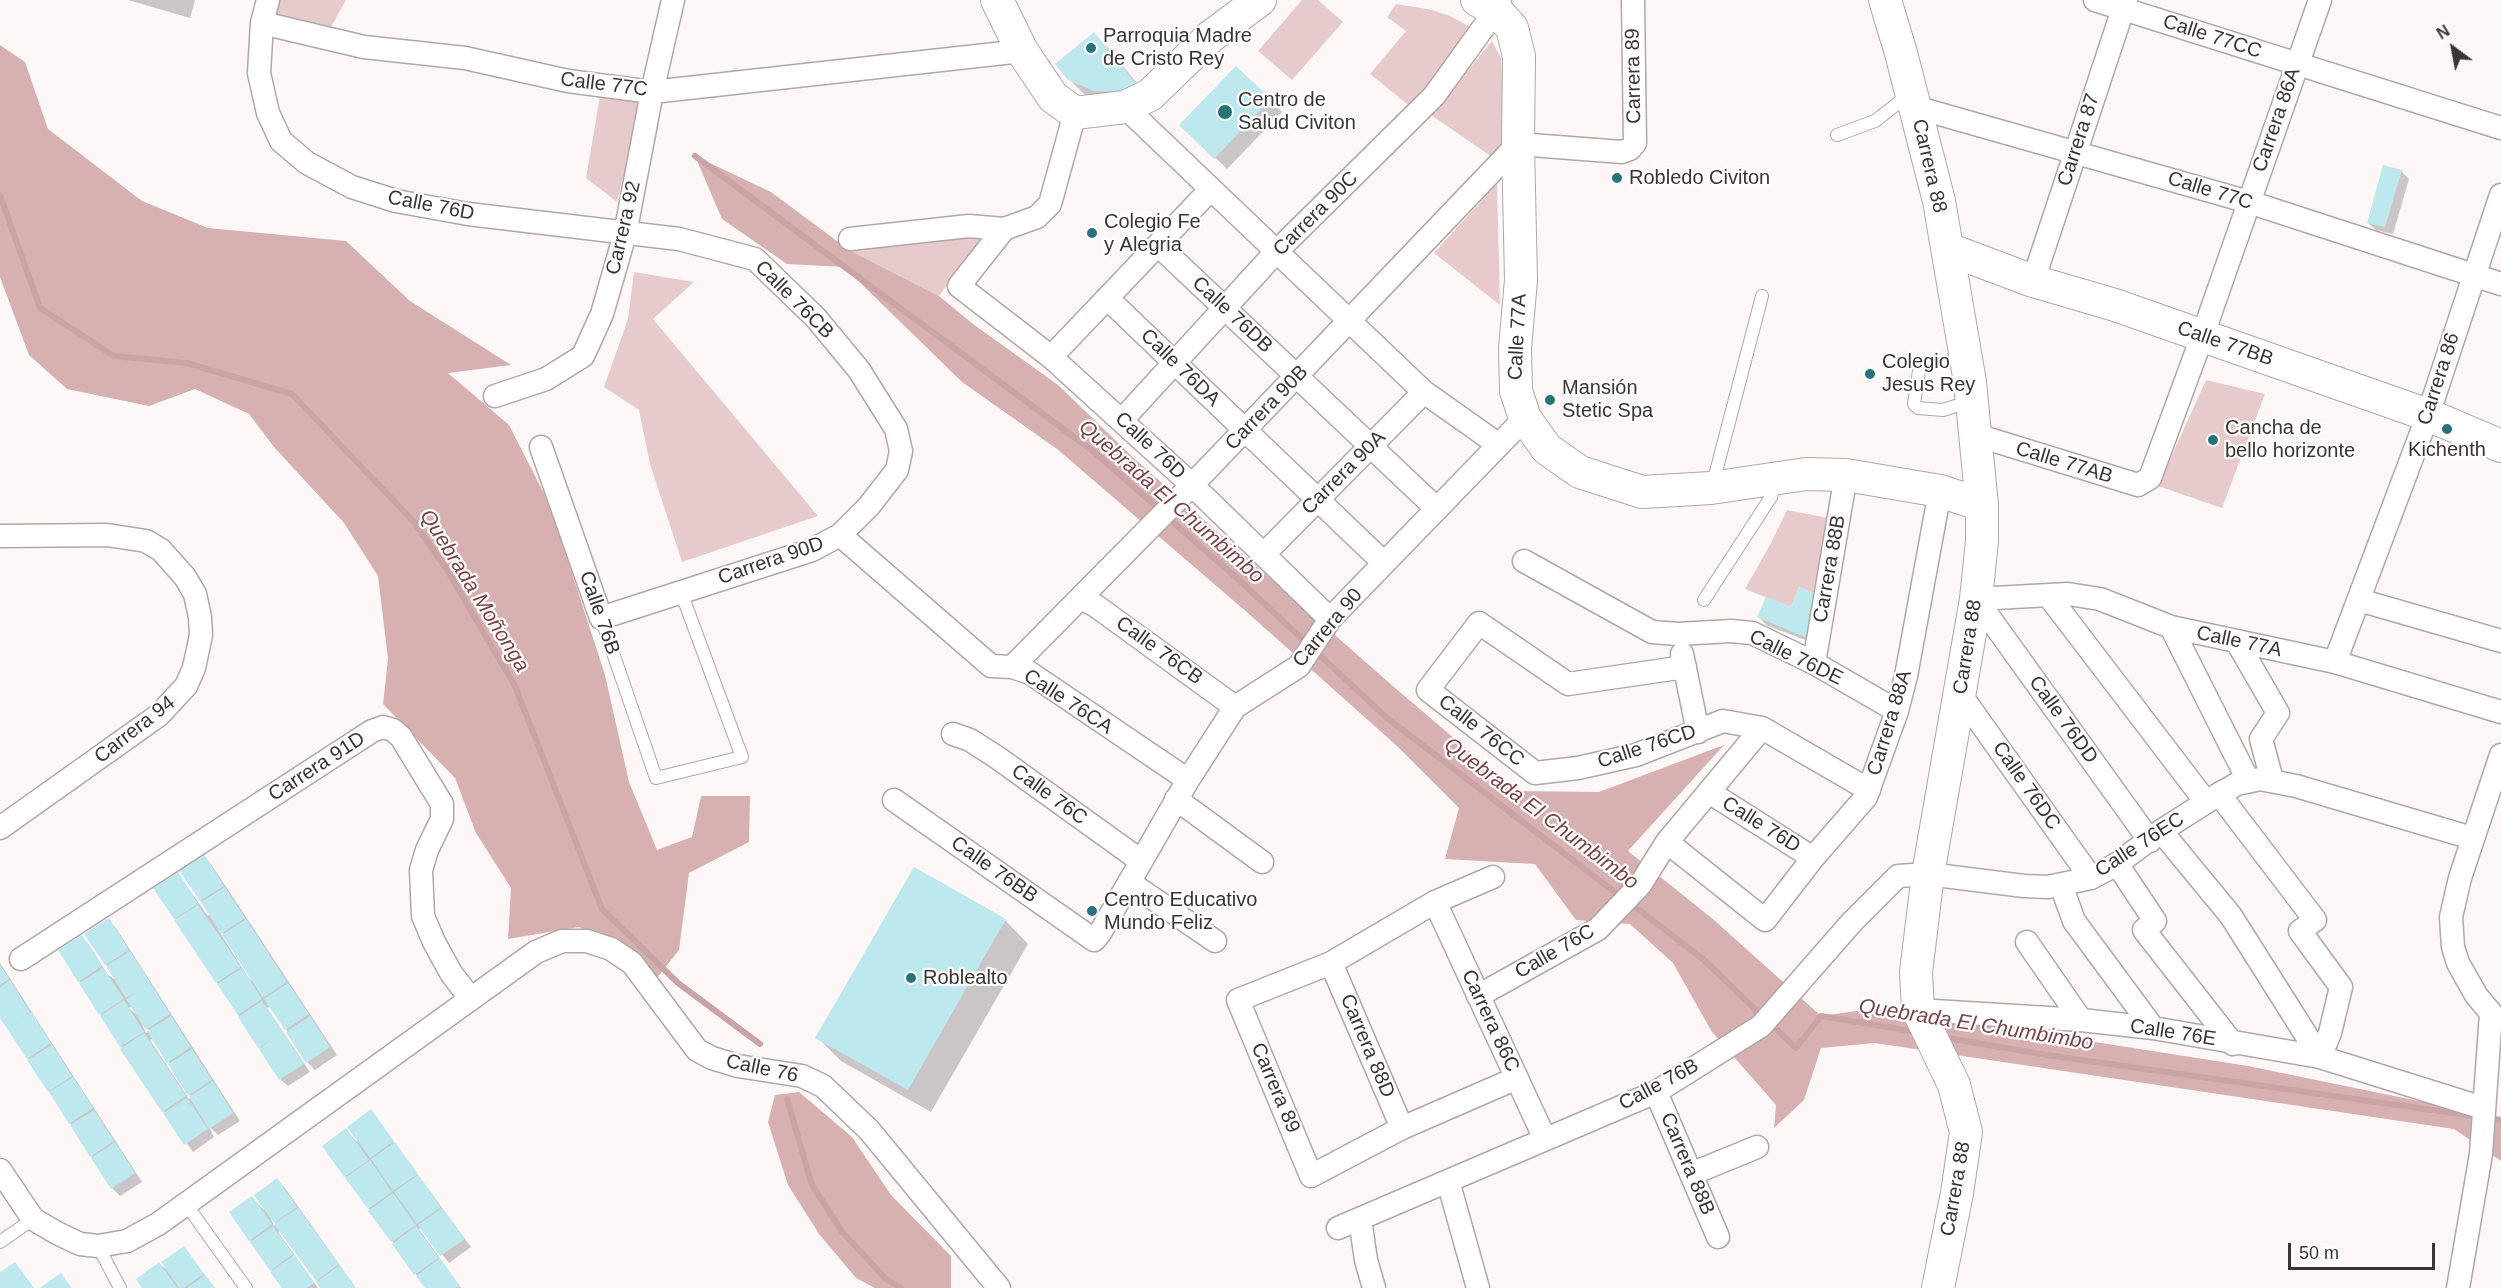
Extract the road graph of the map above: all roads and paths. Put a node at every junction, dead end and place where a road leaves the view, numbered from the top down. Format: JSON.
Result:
{"nodes":[{"id":1,"x":268,"y":0,"type":"edge"},
{"id":2,"x":673,"y":0,"type":"edge"},
{"id":3,"x":997,"y":0,"type":"edge"},
{"id":4,"x":1260,"y":0,"type":"edge"},
{"id":5,"x":1633,"y":0,"type":"edge"},
{"id":6,"x":1885,"y":0,"type":"edge"},
{"id":7,"x":2095,"y":0,"type":"edge"},
{"id":8,"x":2320,"y":0,"type":"edge"},
{"id":9,"x":1491,"y":3,"type":"edge"},
{"id":10,"x":2125,"y":4,"type":"edge"},
{"id":11,"x":262,"y":23,"type":"junction"},
{"id":12,"x":1022,"y":51,"type":"junction"},
{"id":13,"x":2296,"y":64,"type":"junction"},
{"id":14,"x":652,"y":92,"type":"junction"},
{"id":15,"x":1913,"y":100,"type":"junction"},
{"id":16,"x":1125,"y":107,"type":"junction"},
{"id":17,"x":1074,"y":113,"type":"junction"},
{"id":18,"x":2501,"y":128,"type":"edge"},
{"id":19,"x":1837,"y":135,"type":"dead end"},
{"id":20,"x":1518,"y":144,"type":"junction"},
{"id":21,"x":2075,"y":151,"type":"junction"},
{"id":22,"x":1211,"y":189,"type":"junction"},
{"id":23,"x":2501,"y":195,"type":"edge"},
{"id":24,"x":2249,"y":202,"type":"junction"},
{"id":25,"x":1004,"y":229,"type":"junction"},
{"id":26,"x":625,"y":234,"type":"junction"},
{"id":27,"x":850,"y":239,"type":"dead end"},
{"id":28,"x":1158,"y":244,"type":"junction"},
{"id":29,"x":1948,"y":249,"type":"junction"},
{"id":30,"x":1276,"y":252,"type":"junction"},
{"id":31,"x":2475,"y":276,"type":"junction"},
{"id":32,"x":2033,"y":281,"type":"junction"},
{"id":33,"x":2501,"y":284,"type":"edge"},
{"id":34,"x":1762,"y":296,"type":"dead end"},
{"id":35,"x":1107,"y":298,"type":"junction"},
{"id":36,"x":1225,"y":308,"type":"junction"},
{"id":37,"x":1349,"y":322,"type":"junction"},
{"id":38,"x":2202,"y":337,"type":"junction"},
{"id":39,"x":1051,"y":357,"type":"junction"},
{"id":40,"x":1174,"y":363,"type":"junction"},
{"id":41,"x":1919,"y":371,"type":"dead end"},
{"id":42,"x":1297,"y":376,"type":"junction"},
{"id":43,"x":1424,"y":392,"type":"junction"},
{"id":44,"x":495,"y":396,"type":"dead end"},
{"id":45,"x":1972,"y":400,"type":"junction"},
{"id":46,"x":2428,"y":415,"type":"junction"},
{"id":47,"x":1525,"y":418,"type":"junction"},
{"id":48,"x":1122,"y":420,"type":"junction"},
{"id":49,"x":1245,"y":430,"type":"junction"},
{"id":50,"x":1976,"y":435,"type":"junction"},
{"id":51,"x":1371,"y":445,"type":"junction"},
{"id":52,"x":1499,"y":445,"type":"junction"},
{"id":53,"x":2501,"y":446,"type":"edge"},
{"id":54,"x":541,"y":447,"type":"dead end"},
{"id":55,"x":901,"y":451,"type":"joint"},
{"id":56,"x":1846,"y":475,"type":"junction"},
{"id":57,"x":2150,"y":478,"type":"joint"},
{"id":58,"x":1777,"y":480,"type":"junction"},
{"id":59,"x":1192,"y":485,"type":"junction"},
{"id":60,"x":1711,"y":488,"type":"junction"},
{"id":61,"x":1940,"y":491,"type":"junction"},
{"id":62,"x":1318,"y":499,"type":"junction"},
{"id":63,"x":1982,"y":505,"type":"junction"},
{"id":64,"x":1437,"y":508,"type":"junction"},
{"id":65,"x":840,"y":535,"type":"junction"},
{"id":66,"x":0,"y":536,"type":"edge"},
{"id":67,"x":1264,"y":554,"type":"junction"},
{"id":68,"x":1524,"y":561,"type":"dead end"},
{"id":69,"x":1384,"y":563,"type":"junction"},
{"id":70,"x":681,"y":592,"type":"junction"},
{"id":71,"x":2048,"y":595,"type":"junction"},
{"id":72,"x":1081,"y":598,"type":"junction"},
{"id":73,"x":1976,"y":599,"type":"junction"},
{"id":74,"x":1704,"y":600,"type":"dead end"},
{"id":75,"x":2359,"y":600,"type":"junction"},
{"id":76,"x":601,"y":618,"type":"junction"},
{"id":77,"x":1330,"y":619,"type":"junction"},
{"id":78,"x":2171,"y":627,"type":"junction"},
{"id":79,"x":1678,"y":634,"type":"junction"},
{"id":80,"x":2501,"y":641,"type":"edge"},
{"id":81,"x":2237,"y":642,"type":"junction"},
{"id":82,"x":2335,"y":662,"type":"junction"},
{"id":83,"x":1814,"y":663,"type":"junction"},
{"id":84,"x":1012,"y":667,"type":"junction"},
{"id":85,"x":1685,"y":667,"type":"junction"},
{"id":86,"x":1960,"y":694,"type":"junction"},
{"id":87,"x":1234,"y":707,"type":"junction"},
{"id":88,"x":1897,"y":711,"type":"junction"},
{"id":89,"x":2501,"y":712,"type":"edge"},
{"id":90,"x":1762,"y":728,"type":"junction"},
{"id":91,"x":1698,"y":732,"type":"junction"},
{"id":92,"x":954,"y":734,"type":"dead end"},
{"id":93,"x":2501,"y":755,"type":"edge"},
{"id":94,"x":1535,"y":772,"type":"joint"},
{"id":95,"x":1188,"y":780,"type":"junction"},
{"id":96,"x":2248,"y":780,"type":"junction"},
{"id":97,"x":2272,"y":780,"type":"junction"},
{"id":98,"x":1869,"y":789,"type":"junction"},
{"id":99,"x":1709,"y":792,"type":"junction"},
{"id":100,"x":2212,"y":798,"type":"junction"},
{"id":101,"x":1176,"y":799,"type":"junction"},
{"id":102,"x":894,"y":800,"type":"dead end"},
{"id":103,"x":0,"y":828,"type":"edge"},
{"id":104,"x":2155,"y":836,"type":"junction"},
{"id":105,"x":2472,"y":838,"type":"junction"},
{"id":106,"x":1667,"y":842,"type":"junction"},
{"id":107,"x":1813,"y":858,"type":"junction"},
{"id":108,"x":1141,"y":861,"type":"junction"},
{"id":109,"x":1262,"y":862,"type":"dead end"},
{"id":110,"x":2117,"y":864,"type":"junction"},
{"id":111,"x":1928,"y":874,"type":"junction"},
{"id":112,"x":1493,"y":877,"type":"dead end"},
{"id":113,"x":2091,"y":878,"type":"junction"},
{"id":114,"x":1129,"y":882,"type":"junction"},
{"id":115,"x":2061,"y":885,"type":"junction"},
{"id":116,"x":1435,"y":902,"type":"junction"},
{"id":117,"x":1094,"y":940,"type":"joint"},
{"id":118,"x":1215,"y":941,"type":"dead end"},
{"id":119,"x":2027,"y":942,"type":"dead end"},
{"id":120,"x":21,"y":959,"type":"dead end"},
{"id":121,"x":1331,"y":963,"type":"junction"},
{"id":122,"x":1478,"y":996,"type":"junction"},
{"id":123,"x":470,"y":998,"type":"junction"},
{"id":124,"x":2496,"y":1015,"type":"edge"},
{"id":125,"x":2081,"y":1020,"type":"junction"},
{"id":126,"x":1926,"y":1028,"type":"junction"},
{"id":127,"x":2152,"y":1028,"type":"junction"},
{"id":128,"x":2234,"y":1044,"type":"junction"},
{"id":129,"x":2320,"y":1057,"type":"junction"},
{"id":130,"x":1517,"y":1078,"type":"junction"},
{"id":131,"x":1656,"y":1092,"type":"junction"},
{"id":132,"x":2490,"y":1100,"type":"edge"},
{"id":133,"x":1402,"y":1128,"type":"junction"},
{"id":134,"x":1545,"y":1139,"type":"junction"},
{"id":135,"x":1757,"y":1146,"type":"dead end"},
{"id":136,"x":0,"y":1170,"type":"edge"},
{"id":137,"x":1691,"y":1174,"type":"junction"},
{"id":138,"x":1448,"y":1181,"type":"junction"},
{"id":139,"x":186,"y":1204,"type":"junction"},
{"id":140,"x":33,"y":1219,"type":"junction"},
{"id":141,"x":1360,"y":1219,"type":"junction"},
{"id":142,"x":1338,"y":1228,"type":"dead end"},
{"id":143,"x":1718,"y":1237,"type":"dead end"},
{"id":144,"x":0,"y":1242,"type":"edge"},
{"id":145,"x":98,"y":1246,"type":"junction"},
{"id":146,"x":989,"y":1282,"type":"edge"},
{"id":147,"x":120,"y":1288,"type":"edge"},
{"id":148,"x":246,"y":1288,"type":"edge"},
{"id":149,"x":1374,"y":1288,"type":"edge"},
{"id":150,"x":1478,"y":1288,"type":"edge"},
{"id":151,"x":1938,"y":1288,"type":"edge"},
{"id":152,"x":2458,"y":1288,"type":"edge"}],
"edges":[{"from":1,"to":11,"type":"street","name":"Calle 76D"},
{"from":2,"to":14,"type":"street","name":"Carrera 92"},
{"from":3,"to":12,"type":"street"},
{"from":4,"to":16,"type":"street"},
{"from":5,"to":20,"type":"street","name":"Carrera 89"},
{"from":6,"to":15,"type":"street","name":"Carrera 88"},
{"from":7,"to":10,"type":"street","name":"Calle 77CC"},
{"from":8,"to":13,"type":"street","name":"Carrera 86A"},
{"from":9,"to":20,"type":"street","name":"Calle 77A"},
{"from":9,"to":30,"type":"street","name":"Carrera 90C"},
{"from":10,"to":13,"type":"street","name":"Calle 77CC"},
{"from":10,"to":21,"type":"street","name":"Carrera 87"},
{"from":11,"to":14,"type":"street","name":"Calle 77C"},
{"from":11,"to":26,"type":"street","name":"Calle 76D"},
{"from":12,"to":14,"type":"street","name":"Calle 77C"},
{"from":12,"to":17,"type":"street"},
{"from":13,"to":18,"type":"street","name":"Calle 77CC"},
{"from":13,"to":24,"type":"street","name":"Carrera 86A"},
{"from":14,"to":26,"type":"street","name":"Carrera 92"},
{"from":15,"to":19,"type":"lane"},
{"from":15,"to":21,"type":"street","name":"Calle 77C"},
{"from":15,"to":29,"type":"street","name":"Carrera 88"},
{"from":16,"to":17,"type":"street"},
{"from":16,"to":22,"type":"street"},
{"from":17,"to":25,"type":"street"},
{"from":20,"to":37,"type":"street","name":"Carrera 90B"},
{"from":20,"to":47,"type":"street","name":"Calle 77A"},
{"from":21,"to":24,"type":"street","name":"Calle 77C"},
{"from":21,"to":32,"type":"street","name":"Carrera 87"},
{"from":22,"to":28,"type":"street"},
{"from":22,"to":30,"type":"street"},
{"from":23,"to":31,"type":"street","name":"Carrera 86"},
{"from":24,"to":31,"type":"street","name":"Calle 77C"},
{"from":24,"to":38,"type":"street","name":"Carrera 86A"},
{"from":25,"to":27,"type":"street"},
{"from":25,"to":39,"type":"street","name":"Calle 76D"},
{"from":26,"to":44,"type":"street","name":"Carrera 92"},
{"from":26,"to":55,"type":"street","name":"Calle 76CB"},
{"from":28,"to":35,"type":"street"},
{"from":28,"to":36,"type":"street","name":"Calle 76DB"},
{"from":29,"to":32,"type":"street","name":"Calle 77BB"},
{"from":29,"to":45,"type":"street","name":"Carrera 88"},
{"from":30,"to":36,"type":"street","name":"Carrera 90C"},
{"from":30,"to":37,"type":"street"},
{"from":31,"to":33,"type":"street","name":"Calle 77C"},
{"from":31,"to":46,"type":"street","name":"Carrera 86"},
{"from":32,"to":38,"type":"street","name":"Calle 77BB"},
{"from":34,"to":60,"type":"lane"},
{"from":35,"to":39,"type":"street"},
{"from":35,"to":40,"type":"street","name":"Calle 76DA"},
{"from":36,"to":40,"type":"street","name":"Carrera 90C"},
{"from":36,"to":42,"type":"street","name":"Calle 76DB"},
{"from":37,"to":42,"type":"street","name":"Carrera 90B"},
{"from":37,"to":43,"type":"street"},
{"from":38,"to":46,"type":"street","name":"Calle 77BB"},
{"from":38,"to":57,"type":"street","name":"Carrera 86A"},
{"from":39,"to":48,"type":"street","name":"Calle 76D"},
{"from":40,"to":48,"type":"street","name":"Carrera 90C"},
{"from":40,"to":49,"type":"street","name":"Calle 76DA"},
{"from":41,"to":45,"type":"lane"},
{"from":42,"to":49,"type":"street","name":"Carrera 90B"},
{"from":42,"to":51,"type":"street","name":"Calle 76DB"},
{"from":43,"to":51,"type":"street","name":"Carrera 90A"},
{"from":43,"to":52,"type":"street"},
{"from":45,"to":50,"type":"street","name":"Carrera 88"},
{"from":46,"to":53,"type":"street","name":"Calle 77BB"},
{"from":46,"to":75,"type":"street","name":"Carrera 86"},
{"from":47,"to":52,"type":"street","name":"Carrera 90"},
{"from":47,"to":60,"type":"street","name":"Calle 77A"},
{"from":48,"to":59,"type":"street","name":"Calle 76D"},
{"from":49,"to":59,"type":"street","name":"Carrera 90B"},
{"from":49,"to":62,"type":"street","name":"Calle 76DA"},
{"from":50,"to":57,"type":"street","name":"Calle 77AB"},
{"from":50,"to":63,"type":"street","name":"Carrera 88"},
{"from":51,"to":62,"type":"street","name":"Carrera 90A"},
{"from":51,"to":64,"type":"street","name":"Calle 76DB"},
{"from":52,"to":64,"type":"street","name":"Carrera 90"},
{"from":54,"to":76,"type":"street","name":"Calle 76B"},
{"from":55,"to":65,"type":"street","name":"Carrera 90D"},
{"from":56,"to":58,"type":"street","name":"Calle 77A"},
{"from":56,"to":61,"type":"street","name":"Calle 77A"},
{"from":56,"to":83,"type":"street","name":"Carrera 88B"},
{"from":58,"to":60,"type":"street","name":"Calle 77A"},
{"from":58,"to":74,"type":"lane"},
{"from":59,"to":67,"type":"street","name":"Calle 76D"},
{"from":59,"to":72,"type":"street","name":"Carrera 90B"},
{"from":61,"to":63,"type":"street","name":"Calle 77A"},
{"from":61,"to":88,"type":"street","name":"Carrera 88A"},
{"from":62,"to":67,"type":"street","name":"Carrera 90A"},
{"from":62,"to":69,"type":"street","name":"Calle 76DA"},
{"from":63,"to":73,"type":"street","name":"Carrera 88"},
{"from":64,"to":69,"type":"street","name":"Carrera 90"},
{"from":65,"to":70,"type":"street","name":"Carrera 90D"},
{"from":65,"to":84,"type":"street","name":"Calle 76CA"},
{"from":66,"to":103,"type":"street","name":"Carrera 94"},
{"from":67,"to":77,"type":"street","name":"Calle 76D"},
{"from":68,"to":79,"type":"street","name":"Calle 76DE"},
{"from":69,"to":77,"type":"street","name":"Carrera 90"},
{"from":70,"to":76,"type":"street","name":"Carrera 90D"},
{"from":70,"to":76,"type":"lane","name":"Calle 76B"},
{"from":71,"to":73,"type":"street","name":"Calle 77A"},
{"from":71,"to":78,"type":"street","name":"Calle 77A"},
{"from":71,"to":100,"type":"street"},
{"from":72,"to":84,"type":"street","name":"Carrera 90B"},
{"from":72,"to":87,"type":"street","name":"Calle 76CB"},
{"from":73,"to":86,"type":"street","name":"Carrera 88"},
{"from":73,"to":104,"type":"street","name":"Calle 76DD"},
{"from":75,"to":80,"type":"street"},
{"from":75,"to":82,"type":"street","name":"Carrera 86"},
{"from":77,"to":87,"type":"street","name":"Carrera 90"},
{"from":78,"to":81,"type":"street","name":"Calle 77A"},
{"from":78,"to":96,"type":"street"},
{"from":79,"to":83,"type":"street","name":"Calle 76DE"},
{"from":79,"to":85,"type":"street"},
{"from":81,"to":82,"type":"street","name":"Calle 77A"},
{"from":81,"to":97,"type":"street"},
{"from":82,"to":89,"type":"street","name":"Calle 77A"},
{"from":83,"to":88,"type":"street","name":"Calle 76DE"},
{"from":84,"to":95,"type":"street","name":"Calle 76CA"},
{"from":85,"to":91,"type":"street"},
{"from":85,"to":94,"type":"street","name":"Calle 76CC"},
{"from":86,"to":111,"type":"street","name":"Carrera 88"},
{"from":86,"to":113,"type":"street","name":"Calle 76DC"},
{"from":87,"to":95,"type":"street","name":"Carrera 90"},
{"from":88,"to":98,"type":"street","name":"Carrera 88A"},
{"from":90,"to":91,"type":"street","name":"Calle 76CD"},
{"from":90,"to":98,"type":"street"},
{"from":90,"to":99,"type":"street"},
{"from":91,"to":94,"type":"street","name":"Calle 76CD"},
{"from":92,"to":108,"type":"street","name":"Calle 76C"},
{"from":93,"to":105,"type":"street"},
{"from":95,"to":101,"type":"street","name":"Carrera 90"},
{"from":96,"to":97,"type":"street","name":"Calle 76EC"},
{"from":96,"to":100,"type":"street","name":"Calle 76EC"},
{"from":97,"to":105,"type":"street","name":"Calle 76EC"},
{"from":98,"to":107,"type":"street","name":"Carrera 88A"},
{"from":99,"to":106,"type":"street"},
{"from":99,"to":107,"type":"street","name":"Calle 76D"},
{"from":100,"to":104,"type":"street","name":"Calle 76EC"},
{"from":100,"to":129,"type":"street"},
{"from":101,"to":108,"type":"street","name":"Carrera 90"},
{"from":101,"to":109,"type":"street"},
{"from":102,"to":117,"type":"street","name":"Calle 76BB"},
{"from":104,"to":110,"type":"street","name":"Calle 76EC"},
{"from":104,"to":129,"type":"street","name":"Calle 76DD"},
{"from":105,"to":124,"type":"street"},
{"from":106,"to":107,"type":"street","name":"Carrera 88A"},
{"from":106,"to":122,"type":"street","name":"Calle 76C"},
{"from":108,"to":114,"type":"street","name":"Carrera 90"},
{"from":110,"to":113,"type":"street","name":"Calle 76EC"},
{"from":110,"to":128,"type":"street"},
{"from":111,"to":115,"type":"street","name":"Calle 76EC"},
{"from":111,"to":126,"type":"street","name":"Carrera 88"},
{"from":111,"to":131,"type":"street","name":"Calle 76B"},
{"from":112,"to":116,"type":"street"},
{"from":113,"to":115,"type":"street","name":"Calle 76EC"},
{"from":114,"to":117,"type":"street","name":"Carrera 90"},
{"from":114,"to":118,"type":"street"},
{"from":115,"to":127,"type":"street"},
{"from":116,"to":121,"type":"street"},
{"from":116,"to":122,"type":"street","name":"Carrera 86C"},
{"from":119,"to":125,"type":"street"},
{"from":120,"to":123,"type":"street","name":"Carrera 91D"},
{"from":121,"to":133,"type":"street","name":"Carrera 88D"},
{"from":121,"to":133,"type":"street","name":"Carrera 89"},
{"from":122,"to":130,"type":"street","name":"Carrera 86C"},
{"from":123,"to":139,"type":"street"},
{"from":123,"to":146,"type":"street","name":"Calle 76"},
{"from":124,"to":132,"type":"street"},
{"from":125,"to":126,"type":"street","name":"Calle 76E"},
{"from":125,"to":127,"type":"street","name":"Calle 76E"},
{"from":126,"to":151,"type":"street","name":"Carrera 88"},
{"from":127,"to":128,"type":"street","name":"Calle 76E"},
{"from":128,"to":129,"type":"street","name":"Calle 76E"},
{"from":129,"to":132,"type":"street","name":"Calle 76E"},
{"from":130,"to":133,"type":"street"},
{"from":130,"to":134,"type":"street","name":"Carrera 86C"},
{"from":131,"to":134,"type":"street","name":"Calle 76B"},
{"from":131,"to":137,"type":"street","name":"Carrera 88B"},
{"from":132,"to":152,"type":"street"},
{"from":134,"to":138,"type":"street","name":"Calle 76B"},
{"from":135,"to":137,"type":"street"},
{"from":136,"to":140,"type":"street"},
{"from":137,"to":143,"type":"street","name":"Carrera 88B"},
{"from":138,"to":141,"type":"street","name":"Calle 76B"},
{"from":138,"to":150,"type":"street"},
{"from":139,"to":145,"type":"street"},
{"from":139,"to":148,"type":"lane"},
{"from":140,"to":144,"type":"lane"},
{"from":140,"to":145,"type":"street"},
{"from":141,"to":142,"type":"street","name":"Calle 76B"},
{"from":141,"to":149,"type":"street"},
{"from":145,"to":147,"type":"lane"}]}
